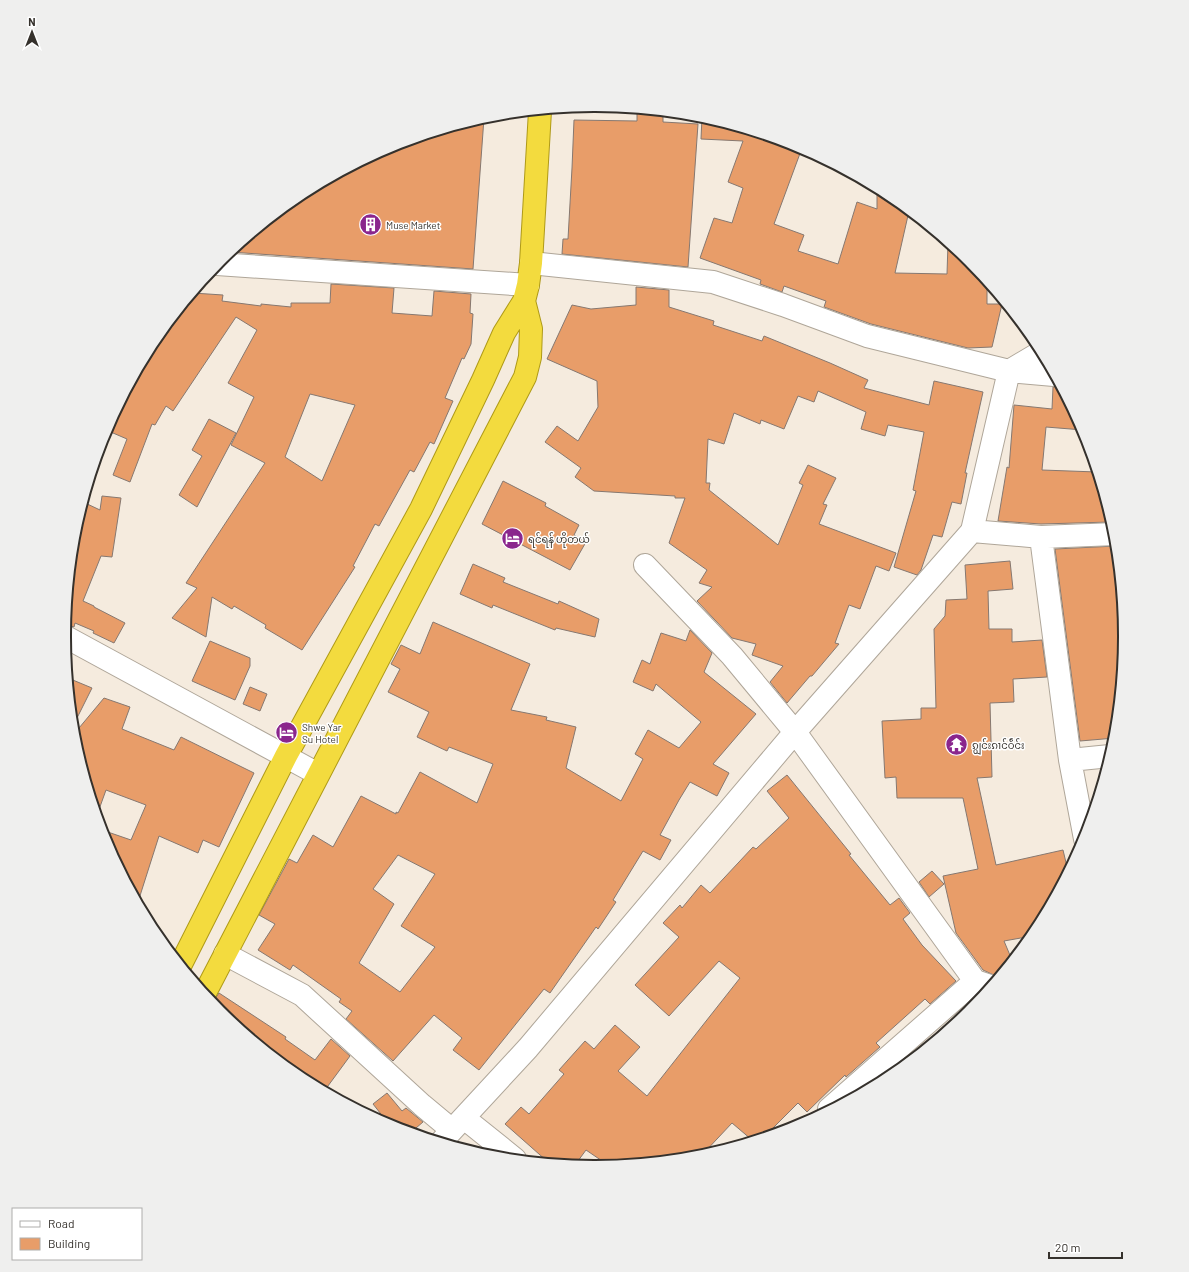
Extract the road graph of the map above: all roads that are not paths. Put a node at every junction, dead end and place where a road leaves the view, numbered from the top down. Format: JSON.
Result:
{"nodes":[{"id":1,"x":540,"y":116,"type":"edge"},
{"id":2,"x":531,"y":263,"type":"junction"},
{"id":3,"x":225,"y":265,"type":"edge"},
{"id":4,"x":526,"y":293,"type":"junction"},
{"id":5,"x":1036,"y":355,"type":"edge"},
{"id":6,"x":1009,"y":371,"type":"junction"},
{"id":7,"x":1048,"y":374,"type":"edge"},
{"id":8,"x":972,"y":531,"type":"junction"},
{"id":9,"x":1108,"y":534,"type":"edge"},
{"id":10,"x":1041,"y":537,"type":"junction"},
{"id":11,"x":645,"y":565,"type":"dead end"},
{"id":12,"x":71,"y":640,"type":"edge"},
{"id":13,"x":795,"y":732,"type":"junction"},
{"id":14,"x":286,"y":756,"type":"junction"},
{"id":15,"x":1103,"y":757,"type":"edge"},
{"id":16,"x":1070,"y":760,"type":"junction"},
{"id":17,"x":318,"y":774,"type":"junction"},
{"id":18,"x":1082,"y":826,"type":"edge"},
{"id":19,"x":225,"y":954,"type":"junction"},
{"id":20,"x":183,"y":960,"type":"edge"},
{"id":21,"x":982,"y":983,"type":"edge"},
{"id":22,"x":208,"y":988,"type":"edge"},
{"id":23,"x":851,"y":1092,"type":"edge"},
{"id":24,"x":453,"y":1130,"type":"edge"},
{"id":25,"x":495,"y":1149,"type":"edge"}],
"edges":[{"from":1,"to":2,"type":"highway"},
{"from":2,"to":4,"type":"highway"},
{"from":2,"to":6,"type":"street"},
{"from":3,"to":4,"type":"street"},
{"from":4,"to":14,"type":"highway"},
{"from":4,"to":17,"type":"highway"},
{"from":5,"to":6,"type":"street"},
{"from":6,"to":7,"type":"street"},
{"from":6,"to":8,"type":"street"},
{"from":8,"to":10,"type":"street"},
{"from":8,"to":13,"type":"street"},
{"from":9,"to":10,"type":"street"},
{"from":10,"to":16,"type":"street"},
{"from":11,"to":13,"type":"street"},
{"from":12,"to":14,"type":"street"},
{"from":13,"to":21,"type":"street"},
{"from":13,"to":24,"type":"street"},
{"from":14,"to":17,"type":"street"},
{"from":14,"to":20,"type":"highway"},
{"from":15,"to":16,"type":"street"},
{"from":16,"to":18,"type":"street"},
{"from":17,"to":19,"type":"highway"},
{"from":19,"to":22,"type":"highway"},
{"from":19,"to":24,"type":"street"},
{"from":21,"to":23,"type":"street"},
{"from":24,"to":25,"type":"street"}]}
